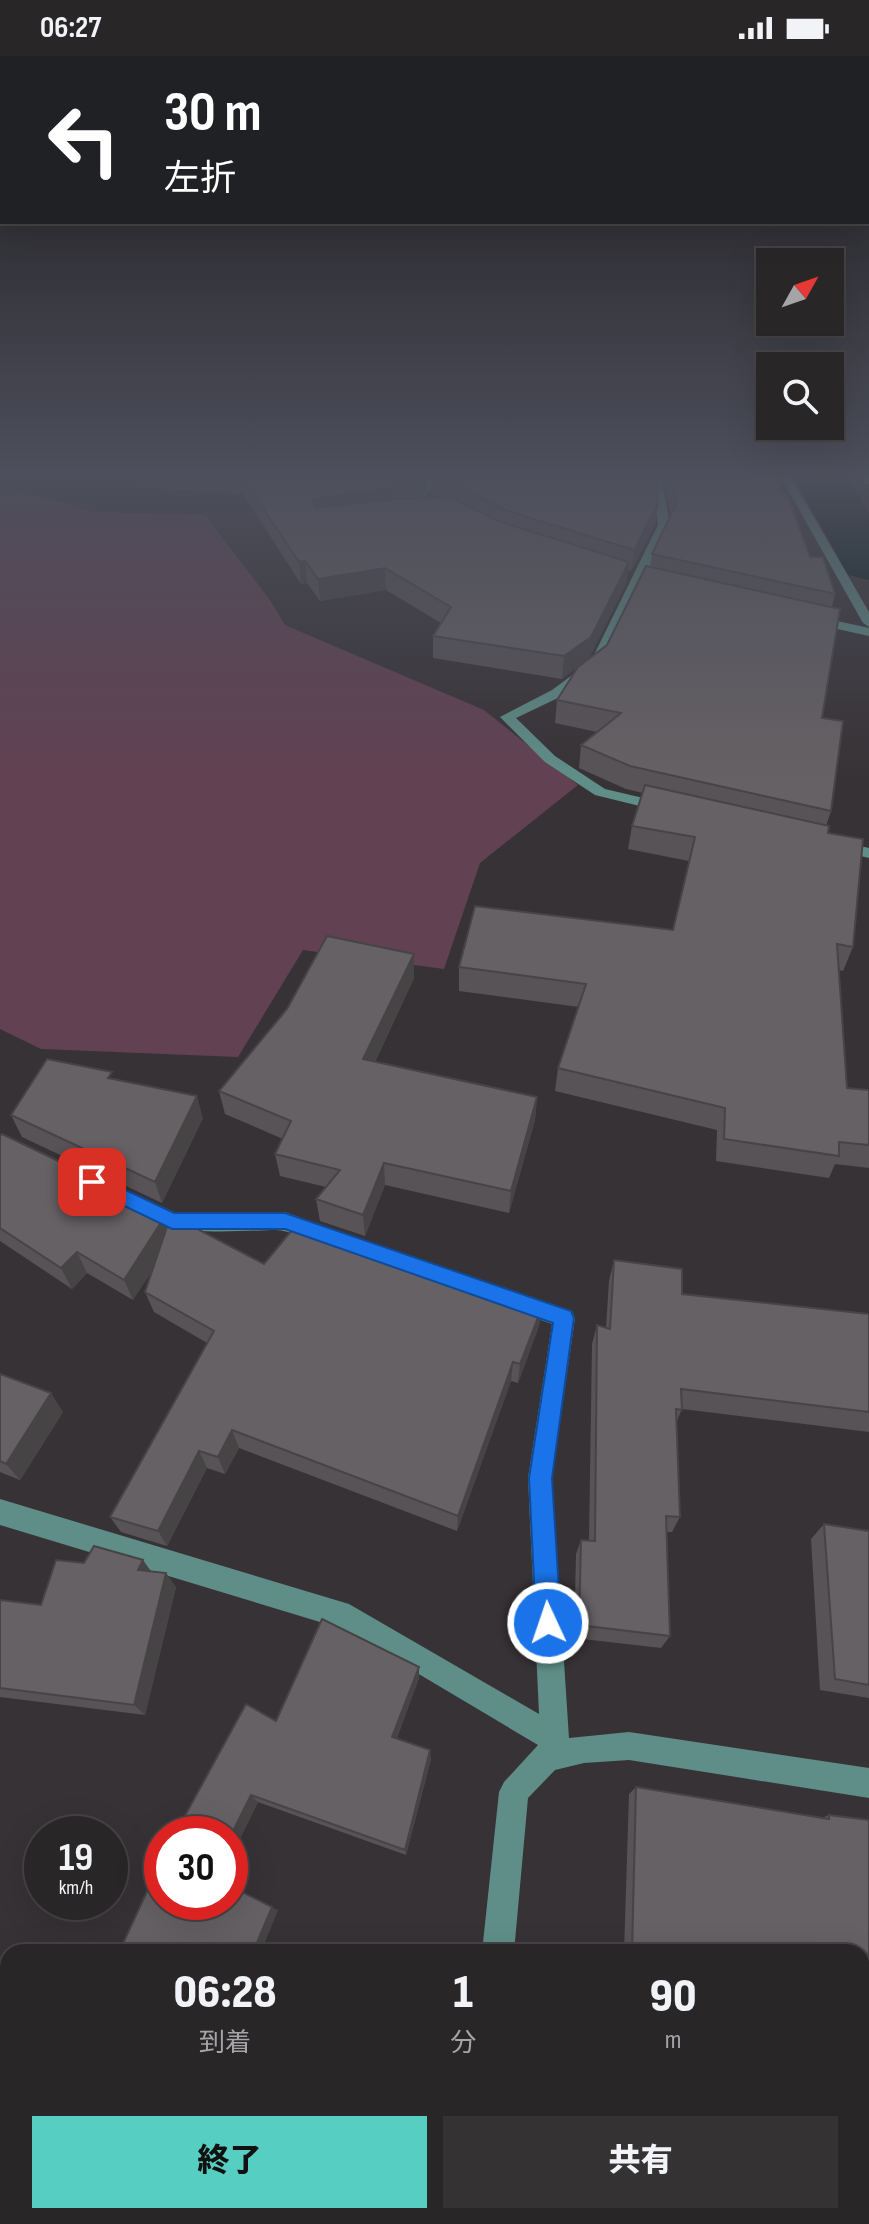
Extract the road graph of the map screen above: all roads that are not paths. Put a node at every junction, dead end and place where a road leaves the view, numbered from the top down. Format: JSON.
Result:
{"nodes":[{"id":1,"x":638,"y":575,"type":"edge"},
{"id":2,"x":842,"y":575,"type":"edge"},
{"id":3,"x":791,"y":614,"type":"edge"},
{"id":4,"x":869,"y":623,"type":"edge"},
{"id":5,"x":869,"y":632,"type":"edge"},
{"id":6,"x":675,"y":809,"type":"edge"},
{"id":7,"x":824,"y":843,"type":"edge"},
{"id":8,"x":869,"y":853,"type":"edge"},
{"id":9,"x":132,"y":1201,"type":"edge"},
{"id":10,"x":344,"y":1242,"type":"edge"},
{"id":11,"x":491,"y":1292,"type":"edge"},
{"id":12,"x":0,"y":1512,"type":"edge"},
{"id":13,"x":551,"y":1748,"type":"junction"},
{"id":14,"x":869,"y":1783,"type":"edge"},
{"id":15,"x":499,"y":1944,"type":"edge"}],
"edges":[{"from":1,"to":6,"type":"street"},
{"from":2,"to":4,"type":"street"},
{"from":3,"to":5,"type":"street"},
{"from":7,"to":8,"type":"street"},
{"from":9,"to":10,"type":"street"},
{"from":11,"to":13,"type":"street"},
{"from":12,"to":13,"type":"street"},
{"from":13,"to":14,"type":"street"},
{"from":13,"to":15,"type":"street"}]}
